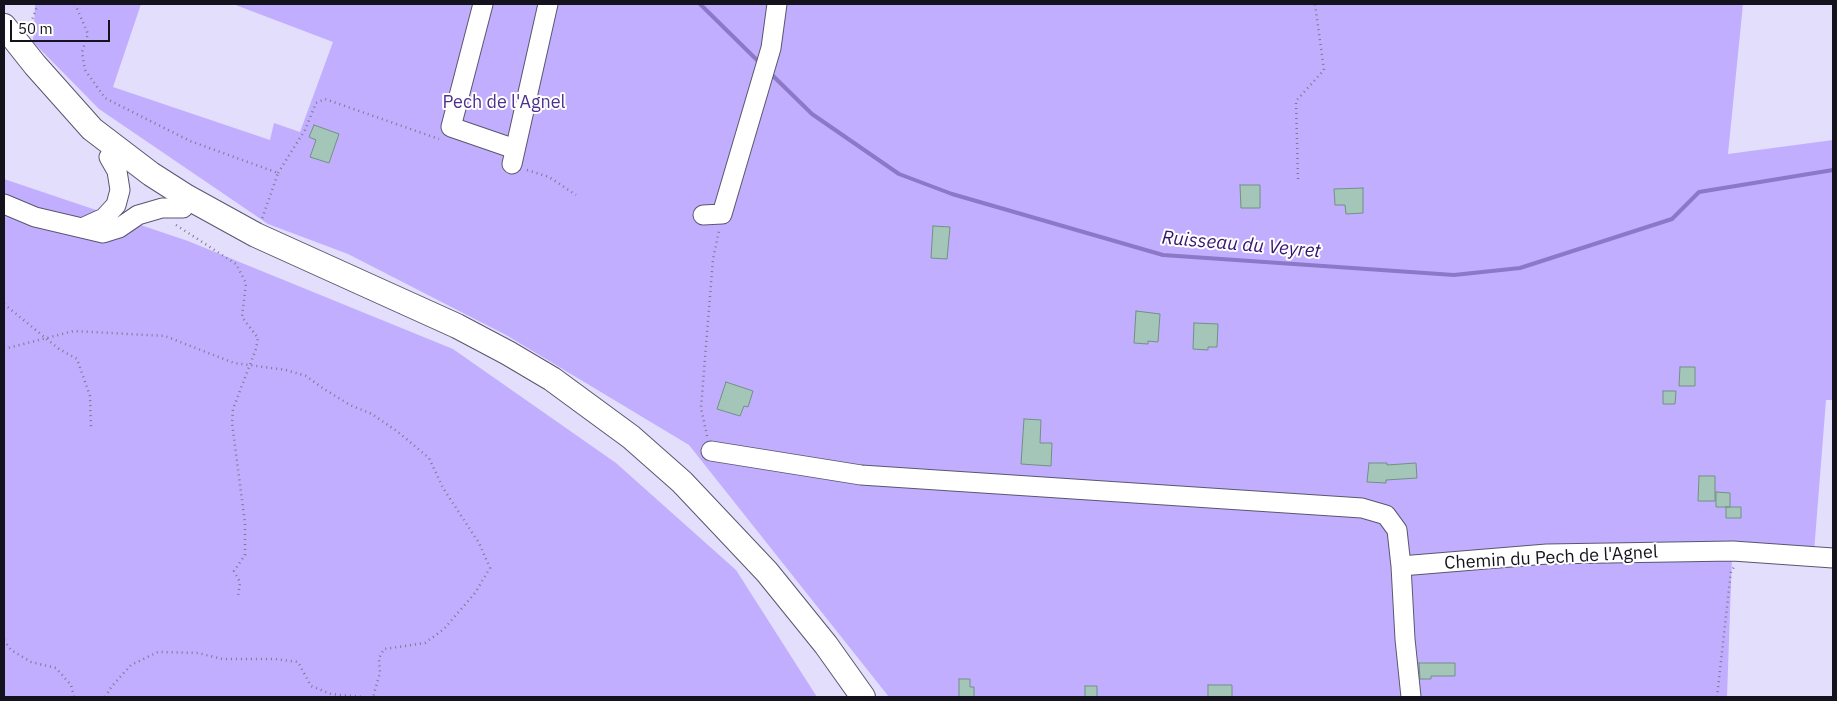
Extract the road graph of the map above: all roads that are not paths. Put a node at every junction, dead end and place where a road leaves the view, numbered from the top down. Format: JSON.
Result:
{"nodes":[{"id":1,"x":483,"y":4,"type":"edge"},
{"id":2,"x":548,"y":4,"type":"edge"},
{"id":3,"x":777,"y":4,"type":"edge"},
{"id":4,"x":8,"y":38,"type":"edge"},
{"id":5,"x":108,"y":157,"type":"junction"},
{"id":6,"x":4,"y":204,"type":"edge"},
{"id":7,"x":183,"y":208,"type":"junction"},
{"id":8,"x":704,"y":215,"type":"dead end"},
{"id":9,"x":82,"y":228,"type":"junction"},
{"id":10,"x":711,"y":451,"type":"road end"},
{"id":11,"x":1833,"y":558,"type":"edge"},
{"id":12,"x":1400,"y":566,"type":"junction"},
{"id":13,"x":845,"y":697,"type":"edge"},
{"id":14,"x":862,"y":697,"type":"edge"},
{"id":15,"x":1411,"y":697,"type":"edge"}],
"edges":[{"from":1,"to":2,"type":"street"},
{"from":3,"to":8,"type":"street"},
{"from":4,"to":5,"type":"main road"},
{"from":4,"to":14,"type":"main road"},
{"from":5,"to":7,"type":"main road"},
{"from":5,"to":9,"type":"street"},
{"from":6,"to":9,"type":"street"},
{"from":7,"to":9,"type":"street"},
{"from":7,"to":13,"type":"main road"},
{"from":10,"to":12,"type":"street"},
{"from":11,"to":12,"type":"street","name":"Chemin du Pech de l'Agnel"},
{"from":12,"to":15,"type":"street"}]}
